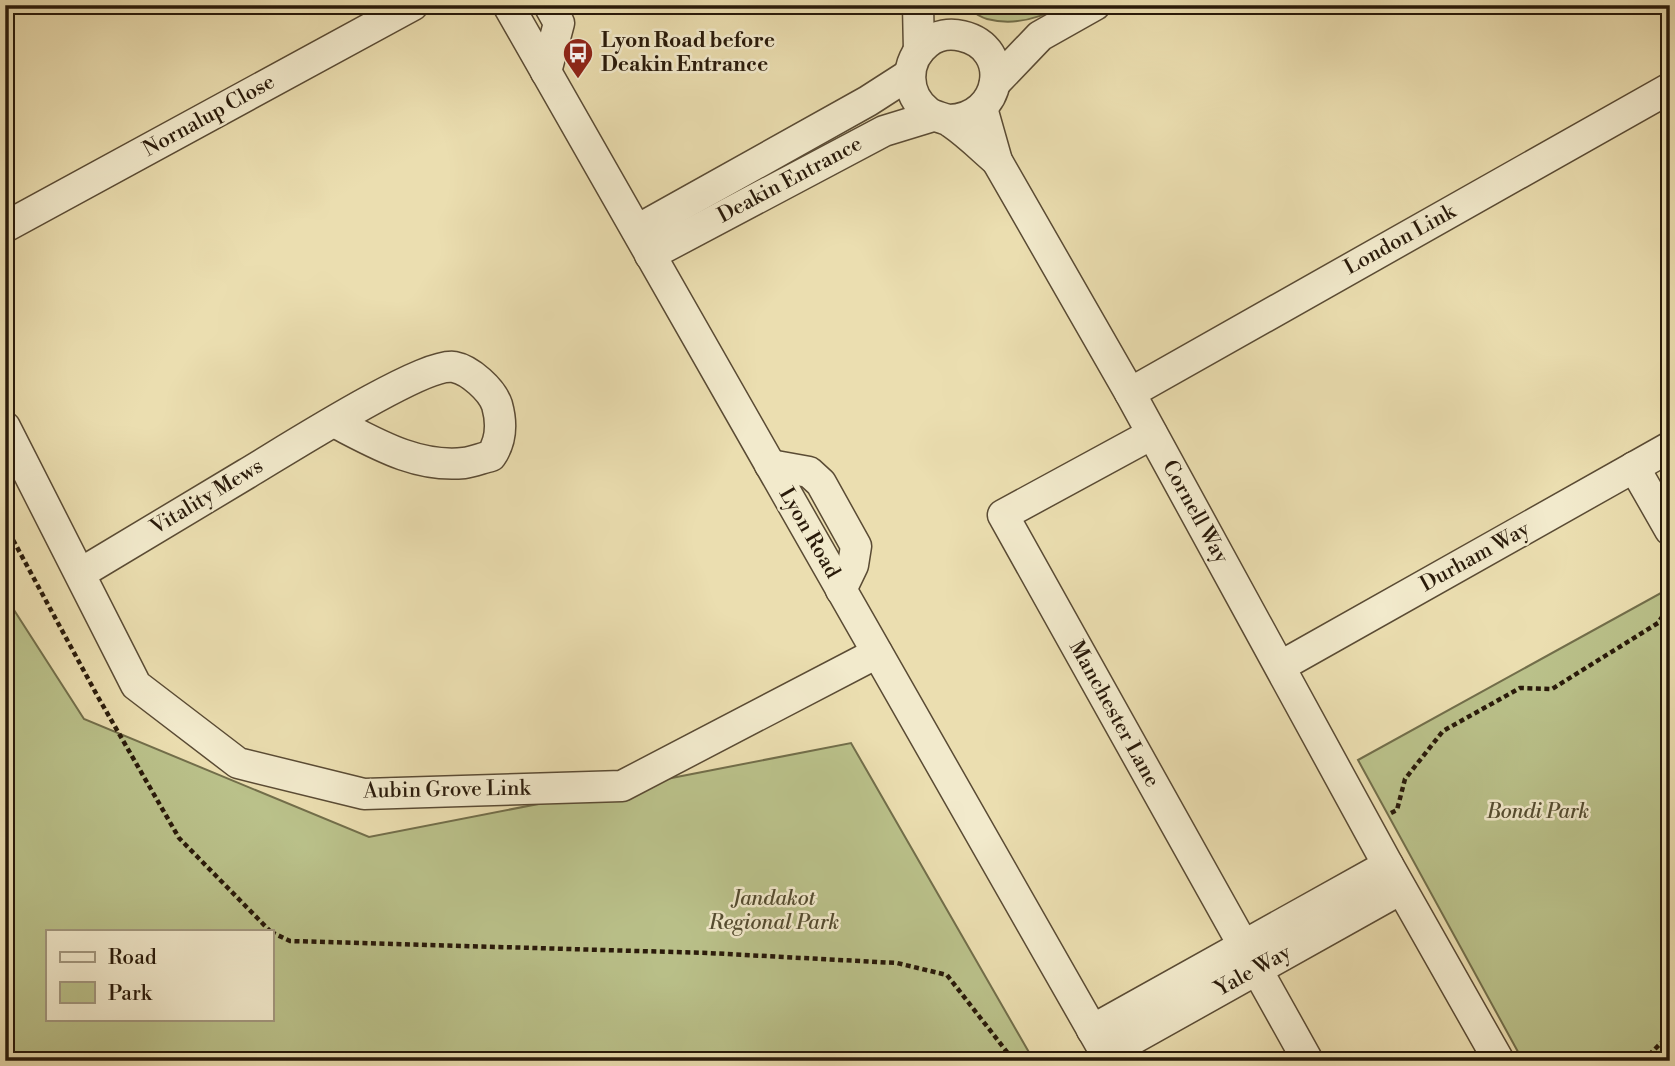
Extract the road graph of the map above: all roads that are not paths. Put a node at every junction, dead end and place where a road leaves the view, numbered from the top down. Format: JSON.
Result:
{"nodes":[{"id":1,"x":413,"y":5,"type":"edge"},
{"id":2,"x":508,"y":5,"type":"edge"},
{"id":3,"x":549,"y":5,"type":"edge"},
{"id":4,"x":918,"y":5,"type":"edge"},
{"id":5,"x":933,"y":5,"type":"edge"},
{"id":6,"x":1095,"y":5,"type":"edge"},
{"id":7,"x":1040,"y":36,"type":"junction"},
{"id":8,"x":969,"y":40,"type":"junction"},
{"id":9,"x":915,"y":63,"type":"junction"},
{"id":10,"x":546,"y":72,"type":"junction"},
{"id":11,"x":1670,"y":88,"type":"edge"},
{"id":12,"x":989,"y":96,"type":"junction"},
{"id":13,"x":941,"y":118,"type":"junction"},
{"id":14,"x":997,"y":161,"type":"junction"},
{"id":15,"x":5,"y":227,"type":"edge"},
{"id":16,"x":644,"y":243,"type":"junction"},
{"id":17,"x":1130,"y":393,"type":"junction"},
{"id":18,"x":334,"y":422,"type":"junction"},
{"id":19,"x":5,"y":427,"type":"edge"},
{"id":20,"x":1152,"y":434,"type":"junction"},
{"id":21,"x":1670,"y":447,"type":"edge"},
{"id":22,"x":1634,"y":467,"type":"junction"},
{"id":23,"x":1670,"y":530,"type":"edge"},
{"id":24,"x":80,"y":573,"type":"junction"},
{"id":25,"x":877,"y":653,"type":"junction"},
{"id":26,"x":1281,"y":666,"type":"junction"},
{"id":27,"x":1394,"y":877,"type":"junction"},
{"id":28,"x":1251,"y":957,"type":"junction"},
{"id":29,"x":1102,"y":1048,"type":"edge"},
{"id":30,"x":1308,"y":1061,"type":"edge"},
{"id":31,"x":1499,"y":1061,"type":"edge"}],
"edges":[{"from":1,"to":15,"type":"street","name":"Nornalup Close"},
{"from":2,"to":10,"type":"street","name":"Lyon Road"},
{"from":3,"to":10,"type":"street"},
{"from":4,"to":9,"type":"street"},
{"from":5,"to":8,"type":"street"},
{"from":6,"to":7,"type":"street"},
{"from":7,"to":8,"type":"street"},
{"from":7,"to":12,"type":"street"},
{"from":8,"to":9,"type":"street"},
{"from":8,"to":12,"type":"street"},
{"from":9,"to":13,"type":"street"},
{"from":9,"to":16,"type":"street","name":"Deakin Entrance"},
{"from":10,"to":16,"type":"street","name":"Lyon Road"},
{"from":11,"to":17,"type":"street","name":"London Link"},
{"from":12,"to":13,"type":"street"},
{"from":12,"to":14,"type":"street","name":"Cornell Way"},
{"from":13,"to":14,"type":"street","name":"Cornell Way"},
{"from":13,"to":16,"type":"street","name":"Deakin Entrance"},
{"from":14,"to":17,"type":"street","name":"Cornell Way"},
{"from":16,"to":25,"type":"street","name":"Lyon Road"},
{"from":17,"to":20,"type":"street","name":"Cornell Way"},
{"from":18,"to":18,"type":"street","name":"Vitality Mews"},
{"from":18,"to":24,"type":"street","name":"Vitality Mews"},
{"from":19,"to":24,"type":"street","name":"Aubin Grove Link"},
{"from":20,"to":26,"type":"street","name":"Cornell Way"},
{"from":20,"to":28,"type":"street","name":"Manchester Lane"},
{"from":21,"to":22,"type":"street","name":"Durham Way"},
{"from":22,"to":23,"type":"street"},
{"from":22,"to":26,"type":"street","name":"Durham Way"},
{"from":24,"to":25,"type":"street","name":"Aubin Grove Link"},
{"from":25,"to":29,"type":"street","name":"Lyon Road"},
{"from":26,"to":27,"type":"street","name":"Cornell Way"},
{"from":27,"to":28,"type":"street","name":"Yale Way"},
{"from":27,"to":31,"type":"street","name":"Cornell Way"},
{"from":28,"to":29,"type":"street","name":"Yale Way"},
{"from":28,"to":30,"type":"street","name":"Manchester Lane"}]}
